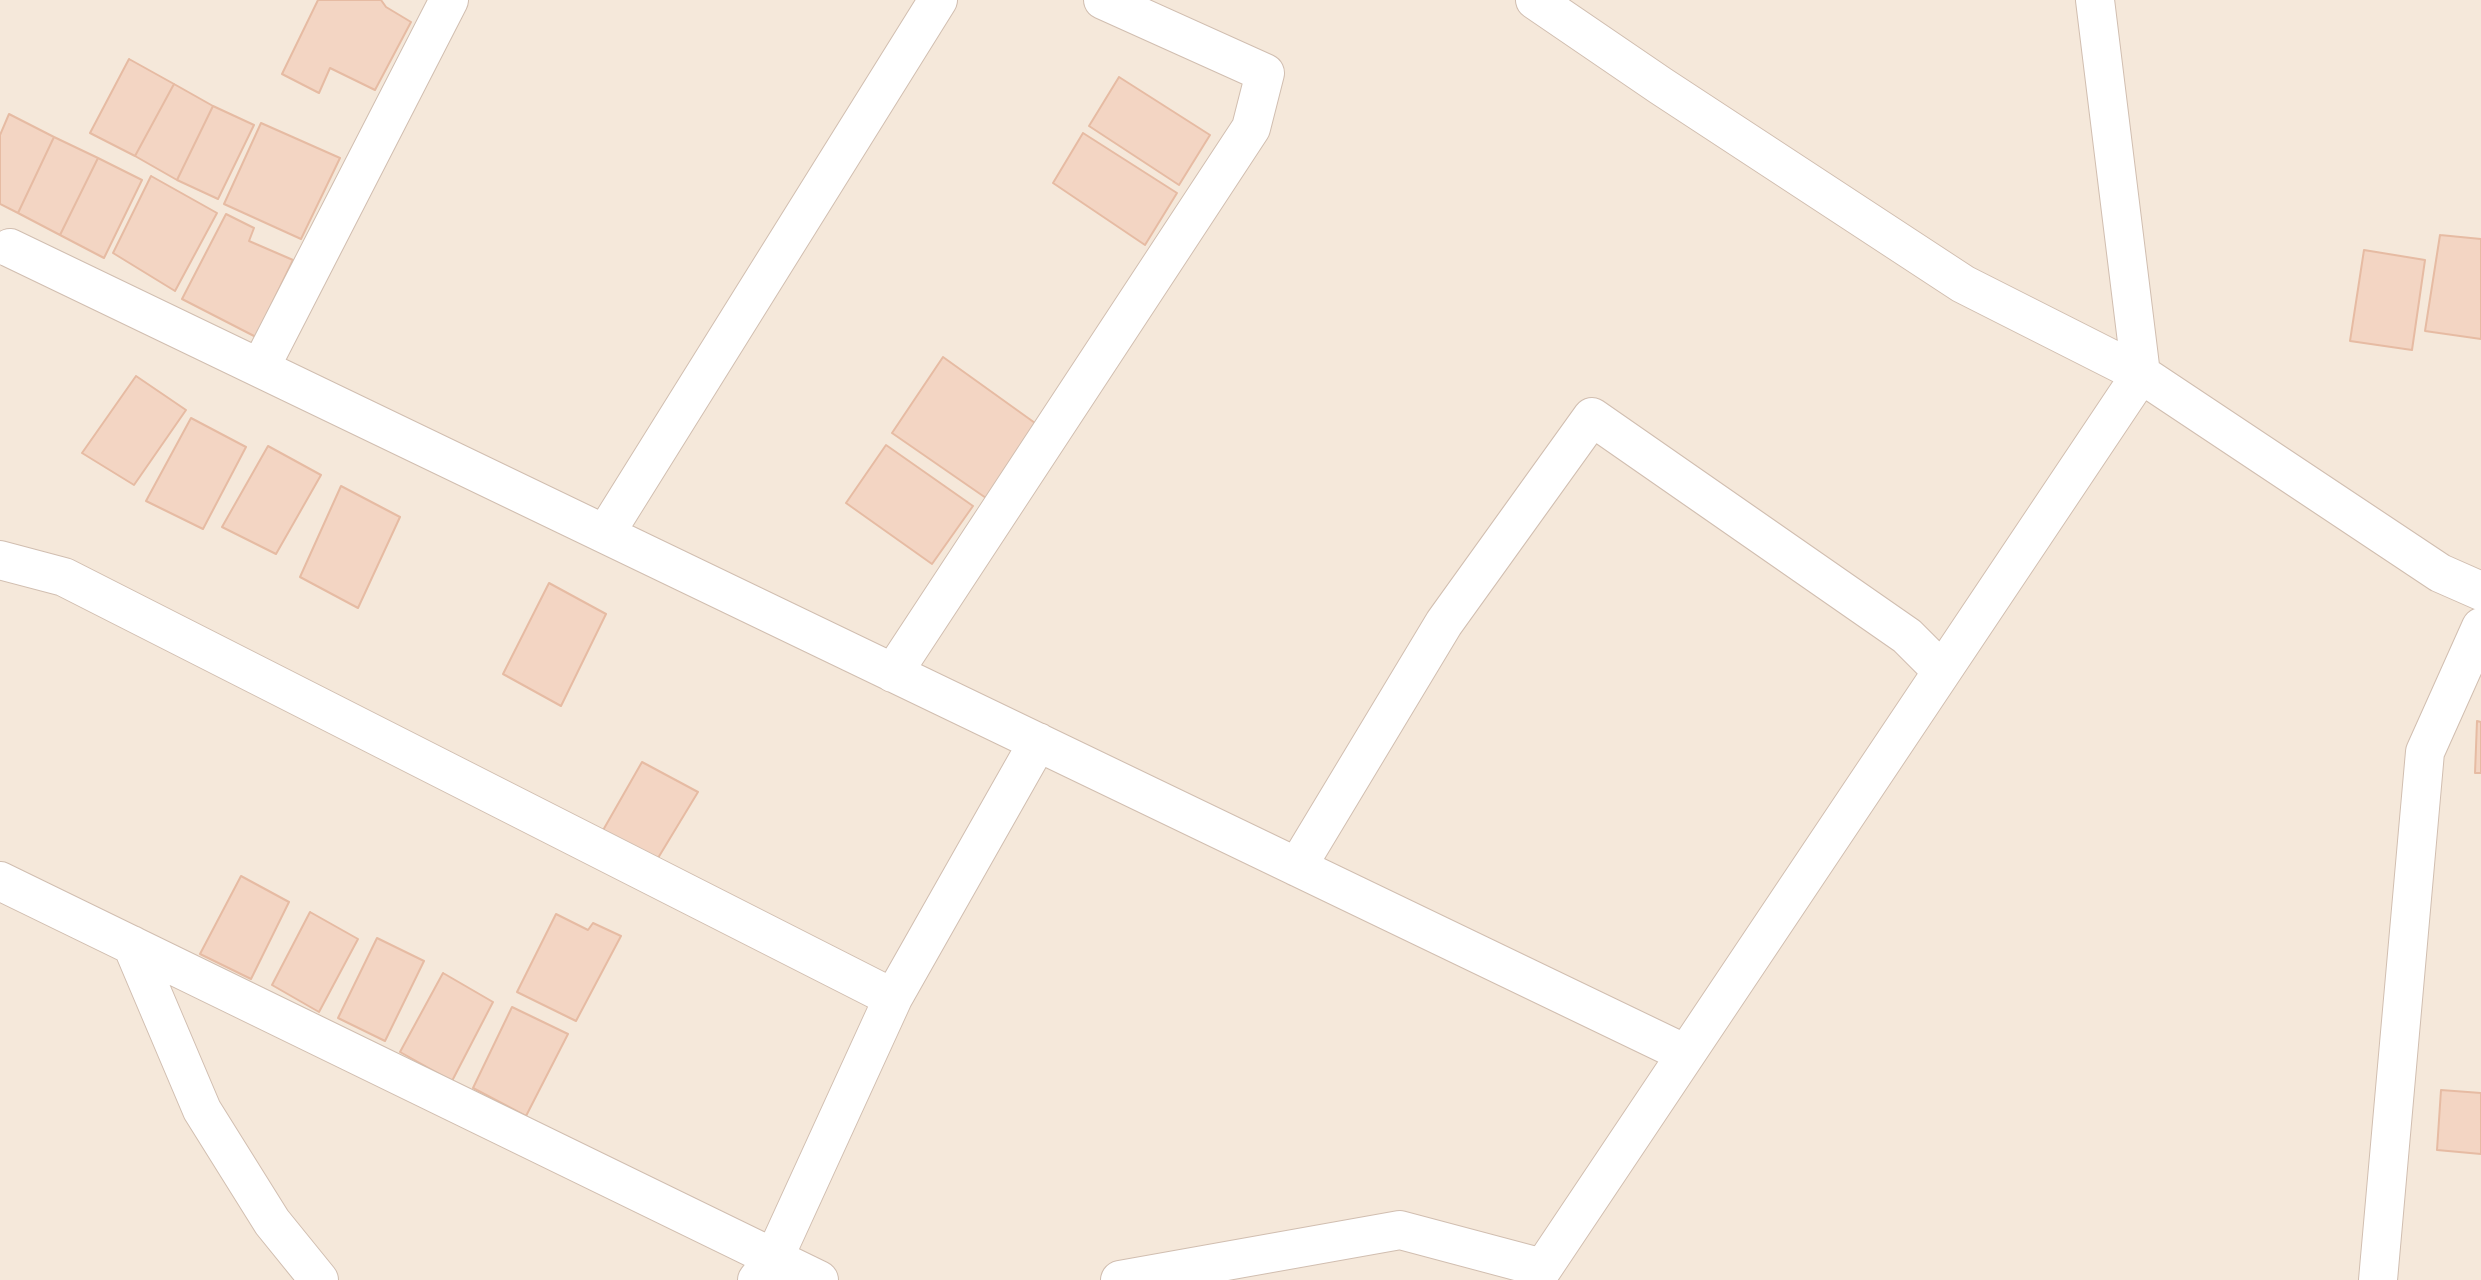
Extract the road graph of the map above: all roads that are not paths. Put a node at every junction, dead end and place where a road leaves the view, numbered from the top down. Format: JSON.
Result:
{"nodes":[{"id":1,"x":449,"y":0,"type":"edge"},
{"id":2,"x":938,"y":0,"type":"edge"},
{"id":3,"x":1103,"y":0,"type":"edge"},
{"id":4,"x":1535,"y":0,"type":"edge"},
{"id":5,"x":2095,"y":0,"type":"edge"},
{"id":6,"x":10,"y":248,"type":"dead end"},
{"id":7,"x":260,"y":368,"type":"junction"},
{"id":8,"x":2141,"y":374,"type":"junction"},
{"id":9,"x":605,"y":534,"type":"junction"},
{"id":10,"x":0,"y":560,"type":"edge"},
{"id":11,"x":2481,"y":591,"type":"edge"},
{"id":12,"x":2481,"y":627,"type":"edge"},
{"id":13,"x":1942,"y":671,"type":"junction"},
{"id":14,"x":893,"y":673,"type":"junction"},
{"id":15,"x":1038,"y":743,"type":"junction"},
{"id":16,"x":1297,"y":867,"type":"junction"},
{"id":17,"x":0,"y":881,"type":"edge"},
{"id":18,"x":132,"y":945,"type":"junction"},
{"id":19,"x":893,"y":998,"type":"junction"},
{"id":20,"x":1686,"y":1054,"type":"junction"},
{"id":21,"x":765,"y":1269,"type":"edge"},
{"id":22,"x":319,"y":1280,"type":"edge"},
{"id":23,"x":819,"y":1280,"type":"edge"},
{"id":24,"x":1120,"y":1280,"type":"edge"},
{"id":25,"x":2378,"y":1280,"type":"edge"}],
"edges":[{"from":1,"to":7,"type":"street"},
{"from":2,"to":9,"type":"street"},
{"from":3,"to":14,"type":"street"},
{"from":4,"to":8,"type":"street"},
{"from":5,"to":8,"type":"street"},
{"from":6,"to":7,"type":"street"},
{"from":7,"to":9,"type":"street"},
{"from":8,"to":11,"type":"street"},
{"from":8,"to":13,"type":"street"},
{"from":9,"to":14,"type":"street"},
{"from":10,"to":19,"type":"street"},
{"from":12,"to":25,"type":"street"},
{"from":13,"to":16,"type":"street"},
{"from":13,"to":20,"type":"street"},
{"from":14,"to":15,"type":"street"},
{"from":15,"to":16,"type":"street"},
{"from":15,"to":19,"type":"street"},
{"from":16,"to":20,"type":"street"},
{"from":17,"to":18,"type":"street"},
{"from":18,"to":21,"type":"street"},
{"from":18,"to":22,"type":"street"},
{"from":19,"to":21,"type":"street"},
{"from":20,"to":24,"type":"street"},
{"from":21,"to":23,"type":"street"}]}
